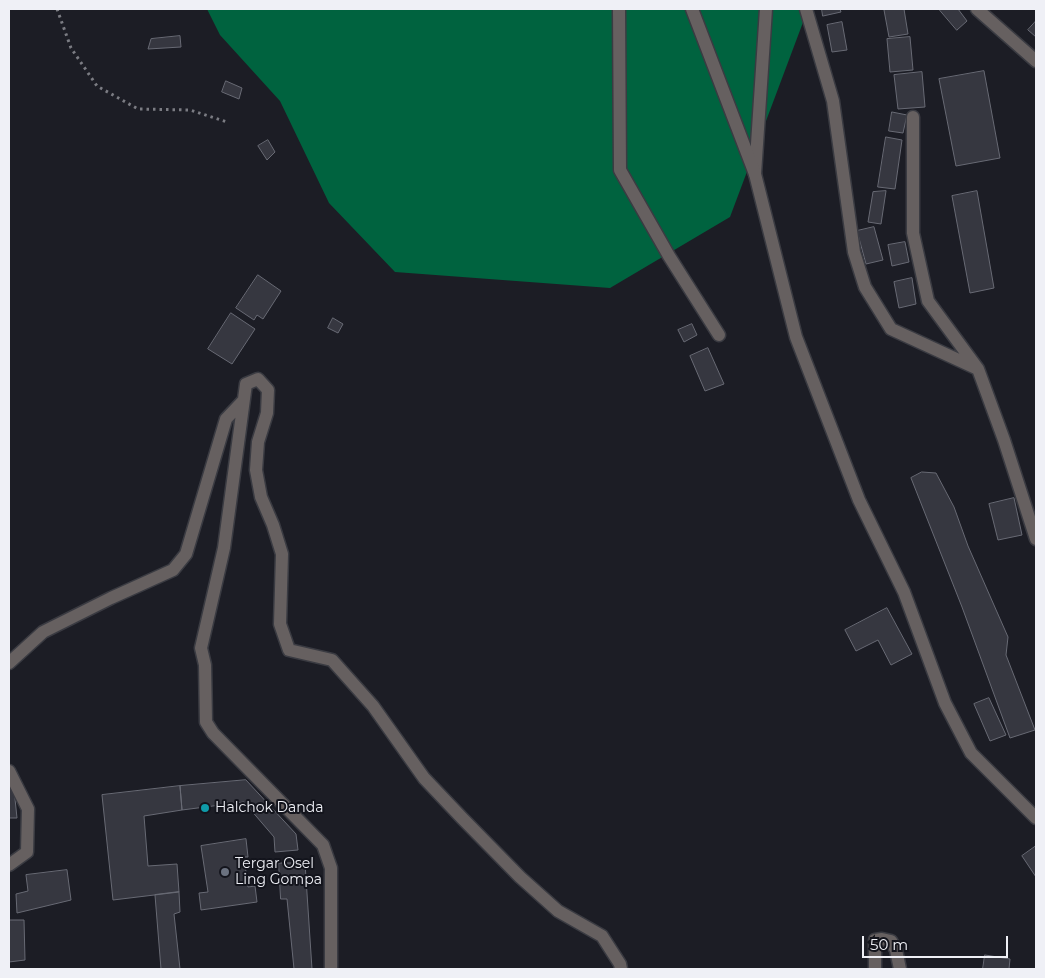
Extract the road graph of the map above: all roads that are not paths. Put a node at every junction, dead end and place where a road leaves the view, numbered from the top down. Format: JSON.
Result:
{"nodes":[{"id":1,"x":619,"y":9,"type":"edge"},
{"id":2,"x":692,"y":9,"type":"edge"},
{"id":3,"x":766,"y":9,"type":"edge"},
{"id":4,"x":806,"y":9,"type":"edge"},
{"id":5,"x":977,"y":9,"type":"edge"},
{"id":6,"x":1036,"y":61,"type":"edge"},
{"id":7,"x":913,"y":117,"type":"dead end"},
{"id":8,"x":755,"y":174,"type":"junction"},
{"id":9,"x":720,"y":335,"type":"dead end"},
{"id":10,"x":978,"y":369,"type":"junction"},
{"id":11,"x":243,"y":402,"type":"junction"},
{"id":12,"x":1036,"y":539,"type":"edge"},
{"id":13,"x":9,"y":663,"type":"edge"},
{"id":14,"x":9,"y":771,"type":"edge"},
{"id":15,"x":1036,"y":818,"type":"edge"},
{"id":16,"x":9,"y":865,"type":"edge"},
{"id":17,"x":331,"y":969,"type":"edge"},
{"id":18,"x":621,"y":969,"type":"edge"},
{"id":19,"x":875,"y":969,"type":"edge"},
{"id":20,"x":900,"y":969,"type":"edge"}],
"edges":[{"from":1,"to":9,"type":"street"},
{"from":2,"to":8,"type":"street"},
{"from":3,"to":8,"type":"street"},
{"from":4,"to":10,"type":"street"},
{"from":5,"to":6,"type":"street"},
{"from":7,"to":10,"type":"street"},
{"from":8,"to":15,"type":"street"},
{"from":10,"to":12,"type":"street"},
{"from":11,"to":13,"type":"street"},
{"from":11,"to":17,"type":"street"},
{"from":11,"to":18,"type":"street"},
{"from":14,"to":16,"type":"street"},
{"from":19,"to":20,"type":"street"}]}
